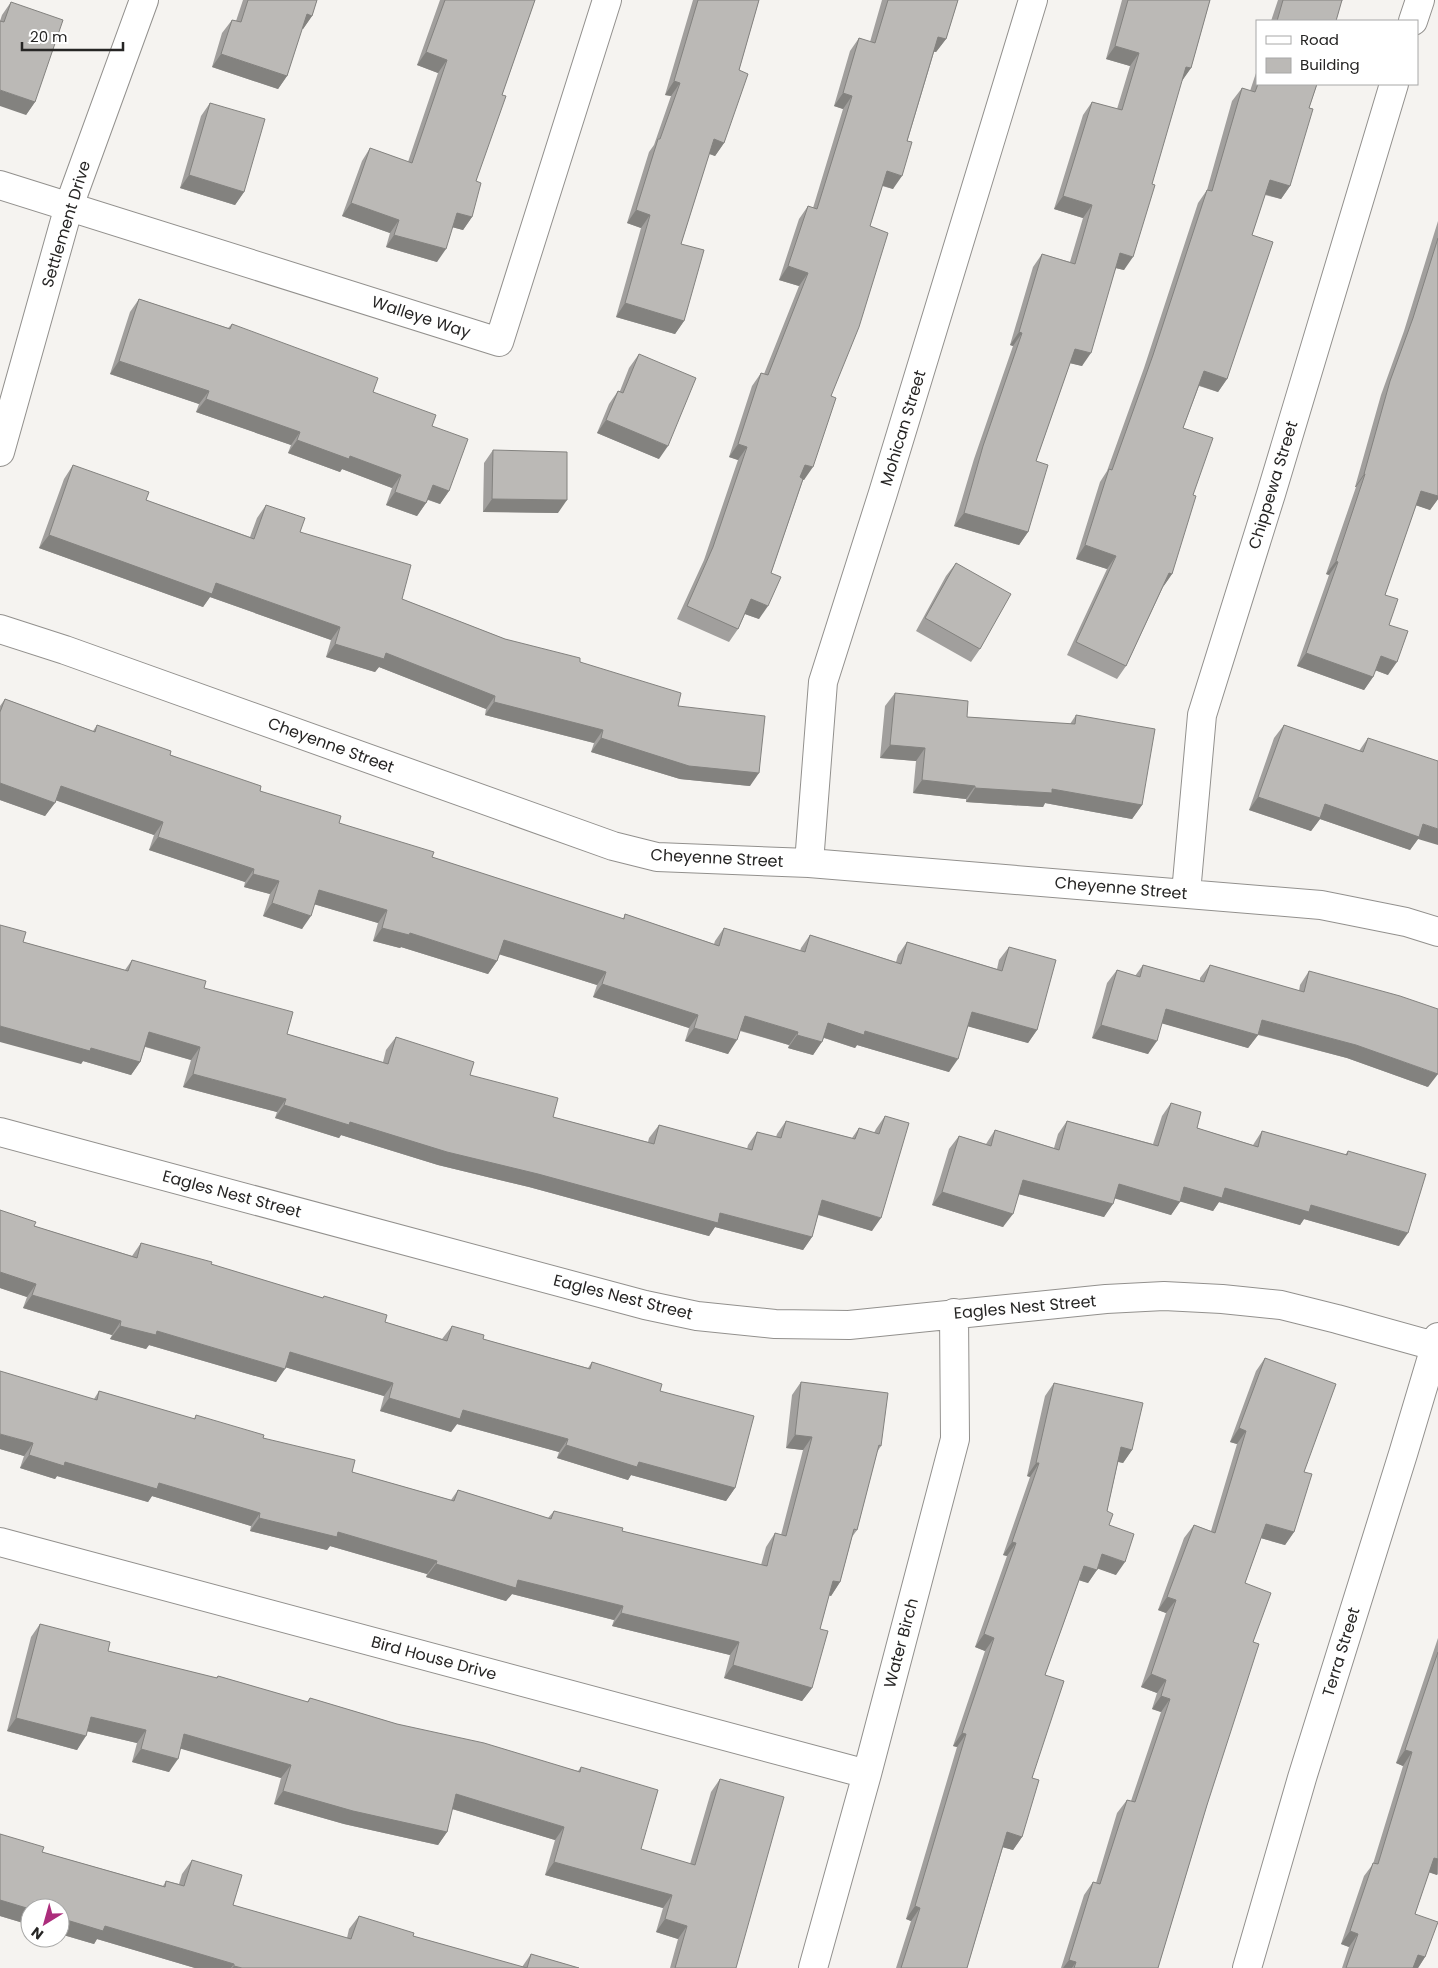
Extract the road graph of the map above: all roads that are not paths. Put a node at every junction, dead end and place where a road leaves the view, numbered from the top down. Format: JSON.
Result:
{"nodes":[{"id":1,"x":144,"y":0,"type":"edge"},
{"id":2,"x":607,"y":0,"type":"edge"},
{"id":3,"x":1033,"y":0,"type":"edge"},
{"id":4,"x":1420,"y":0,"type":"edge"},
{"id":5,"x":1413,"y":20,"type":"edge"},
{"id":6,"x":1394,"y":85,"type":"edge"},
{"id":7,"x":0,"y":185,"type":"edge"},
{"id":8,"x":69,"y":206,"type":"junction"},
{"id":9,"x":0,"y":452,"type":"edge"},
{"id":10,"x":0,"y":629,"type":"edge"},
{"id":11,"x":809,"y":863,"type":"junction"},
{"id":12,"x":1186,"y":893,"type":"junction"},
{"id":13,"x":1438,"y":932,"type":"edge"},
{"id":14,"x":0,"y":1132,"type":"edge"},
{"id":15,"x":954,"y":1313,"type":"junction"},
{"id":16,"x":1437,"y":1344,"type":"edge"},
{"id":17,"x":0,"y":1542,"type":"edge"},
{"id":18,"x":867,"y":1774,"type":"junction"},
{"id":19,"x":813,"y":1968,"type":"edge"},
{"id":20,"x":1247,"y":1968,"type":"edge"}],
"edges":[{"from":1,"to":8,"type":"street","name":"Settlement Drive"},
{"from":2,"to":8,"type":"street","name":"Walleye Way"},
{"from":3,"to":11,"type":"street","name":"Mohican Street"},
{"from":4,"to":5,"type":"street"},
{"from":6,"to":12,"type":"street","name":"Chippewa Street"},
{"from":7,"to":8,"type":"street","name":"Walleye Way"},
{"from":8,"to":9,"type":"street","name":"Settlement Drive"},
{"from":10,"to":11,"type":"street","name":"Cheyenne Street"},
{"from":11,"to":12,"type":"street","name":"Cheyenne Street"},
{"from":12,"to":13,"type":"street","name":"Cheyenne Street"},
{"from":14,"to":15,"type":"street","name":"Eagles Nest Street"},
{"from":15,"to":16,"type":"street","name":"Eagles Nest Street"},
{"from":15,"to":18,"type":"street","name":"Water Birch"},
{"from":16,"to":20,"type":"street","name":"Terra Street"},
{"from":17,"to":18,"type":"street","name":"Bird House Drive"},
{"from":18,"to":19,"type":"street","name":"Water Birch"}]}
